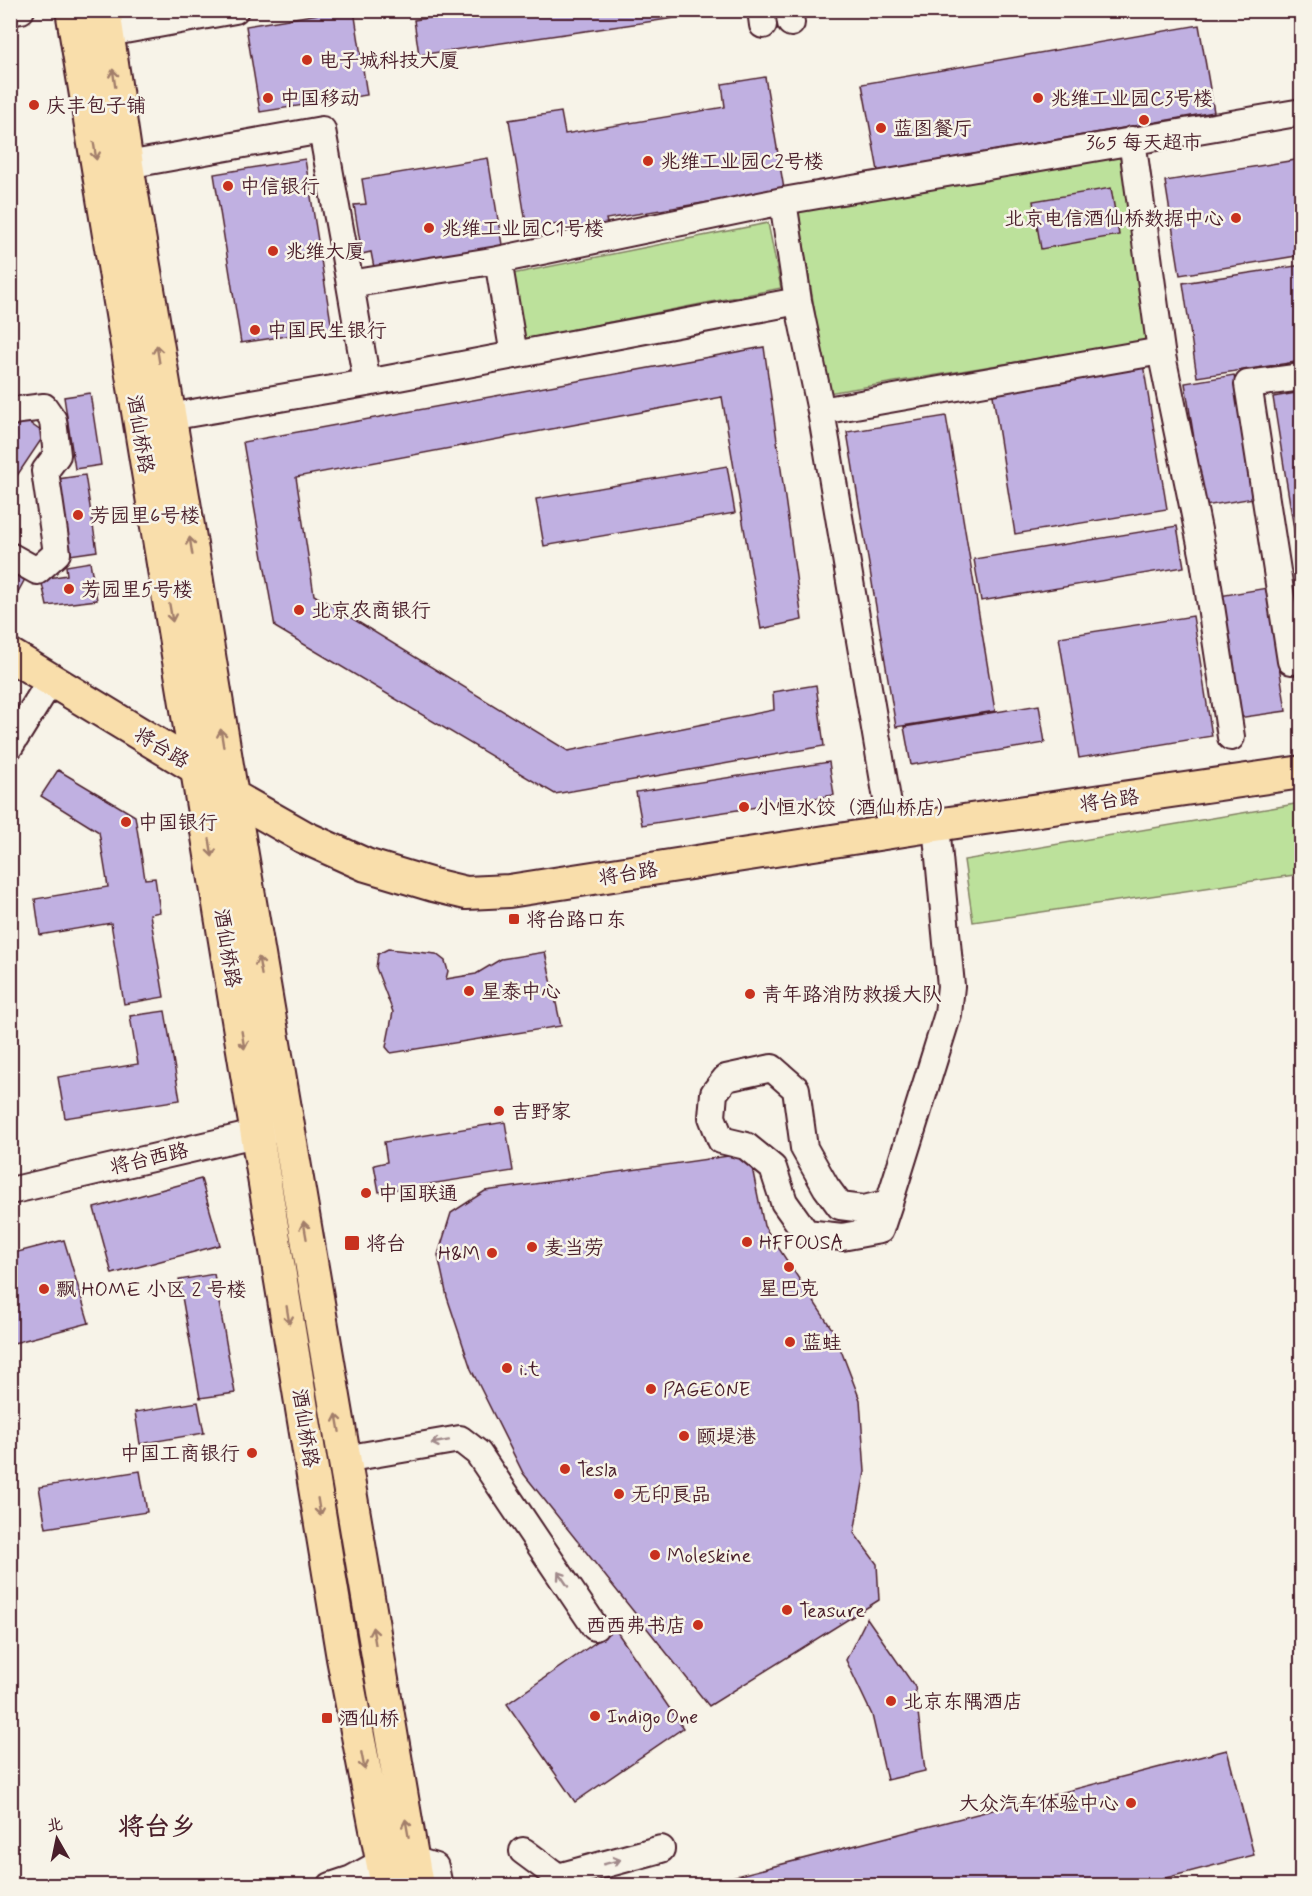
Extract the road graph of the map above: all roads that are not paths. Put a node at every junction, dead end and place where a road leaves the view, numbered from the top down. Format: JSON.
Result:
{"nodes":[{"id":1,"x":21,"y":10,"type":"edge"},
{"id":2,"x":72,"y":10,"type":"edge"},
{"id":3,"x":236,"y":10,"type":"edge"},
{"id":4,"x":10,"y":12,"type":"edge"},
{"id":5,"x":179,"y":16,"type":"edge"},
{"id":6,"x":106,"y":22,"type":"edge"},
{"id":7,"x":1302,"y":112,"type":"edge"},
{"id":8,"x":1132,"y":140,"type":"junction"},
{"id":9,"x":127,"y":165,"type":"junction"},
{"id":10,"x":783,"y":201,"type":"junction"},
{"id":11,"x":498,"y":260,"type":"junction"},
{"id":12,"x":350,"y":284,"type":"junction"},
{"id":13,"x":798,"y":301,"type":"junction"},
{"id":14,"x":1161,"y":351,"type":"junction"},
{"id":15,"x":514,"y":355,"type":"junction"},
{"id":16,"x":1302,"y":377,"type":"edge"},
{"id":17,"x":367,"y":383,"type":"junction"},
{"id":18,"x":820,"y":411,"type":"junction"},
{"id":19,"x":11,"y":412,"type":"edge"},
{"id":20,"x":169,"y":417,"type":"junction"},
{"id":21,"x":10,"y":556,"type":"edge"},
{"id":22,"x":10,"y":655,"type":"edge"},
{"id":23,"x":1302,"y":660,"type":"edge"},
{"id":24,"x":51,"y":680,"type":"junction"},
{"id":25,"x":1231,"y":737,"type":"dead end"},
{"id":26,"x":10,"y":746,"type":"edge"},
{"id":27,"x":198,"y":769,"type":"junction"},
{"id":28,"x":1302,"y":772,"type":"edge"},
{"id":29,"x":232,"y":796,"type":"junction"},
{"id":30,"x":936,"y":825,"type":"junction"},
{"id":31,"x":891,"y":833,"type":"junction"},
{"id":32,"x":273,"y":1130,"type":"junction"},
{"id":33,"x":10,"y":1191,"type":"edge"},
{"id":34,"x":889,"y":1203,"type":"junction"},
{"id":35,"x":344,"y":1459,"type":"junction"},
{"id":36,"x":595,"y":1627,"type":"dead end"},
{"id":37,"x":661,"y":1849,"type":"dead end"},
{"id":38,"x":523,"y":1851,"type":"dead end"},
{"id":39,"x":400,"y":1873,"type":"edge"},
{"id":40,"x":331,"y":1886,"type":"edge"},
{"id":41,"x":439,"y":1886,"type":"edge"}],
"edges":[{"from":1,"to":4,"type":"street"},
{"from":2,"to":27,"type":"main road","name":"酒仙桥路","one_way":true},
{"from":3,"to":5,"type":"street"},
{"from":5,"to":6,"type":"street"},
{"from":9,"to":6,"type":"main road","name":"酒仙桥路","one_way":true},
{"from":7,"to":8,"type":"street"},
{"from":8,"to":10,"type":"street"},
{"from":8,"to":14,"type":"street"},
{"from":9,"to":12,"type":"street"},
{"from":20,"to":9,"type":"main road","name":"酒仙桥路","one_way":true},
{"from":10,"to":11,"type":"street"},
{"from":10,"to":13,"type":"street"},
{"from":11,"to":12,"type":"street"},
{"from":11,"to":15,"type":"street"},
{"from":12,"to":17,"type":"street"},
{"from":13,"to":15,"type":"street"},
{"from":13,"to":18,"type":"street"},
{"from":14,"to":18,"type":"street"},
{"from":14,"to":25,"type":"street"},
{"from":15,"to":17,"type":"street"},
{"from":16,"to":23,"type":"street"},
{"from":17,"to":20,"type":"street"},
{"from":18,"to":31,"type":"street"},
{"from":19,"to":21,"type":"street"},
{"from":29,"to":20,"type":"main road","name":"酒仙桥路","one_way":true},
{"from":22,"to":24,"type":"main road","name":"将台路"},
{"from":24,"to":26,"type":"street"},
{"from":24,"to":27,"type":"main road","name":"将台路"},
{"from":27,"to":29,"type":"main road","name":"将台路"},
{"from":27,"to":32,"type":"main road","name":"酒仙桥路","one_way":true},
{"from":28,"to":30,"type":"main road","name":"将台路"},
{"from":29,"to":31,"type":"main road","name":"将台路"},
{"from":32,"to":29,"type":"main road","name":"酒仙桥路","one_way":true},
{"from":30,"to":31,"type":"main road","name":"将台路"},
{"from":30,"to":34,"type":"street"},
{"from":32,"to":33,"type":"street","name":"将台西路"},
{"from":35,"to":32,"type":"main road","name":"酒仙桥路","one_way":true},
{"from":32,"to":39,"type":"main road","name":"酒仙桥路","one_way":true},
{"from":34,"to":34,"type":"street"},
{"from":36,"to":35,"type":"street","one_way":true},
{"from":39,"to":35,"type":"main road","name":"酒仙桥路","one_way":true},
{"from":38,"to":37,"type":"street","one_way":true},
{"from":39,"to":40,"type":"street"},
{"from":39,"to":41,"type":"street"}]}
